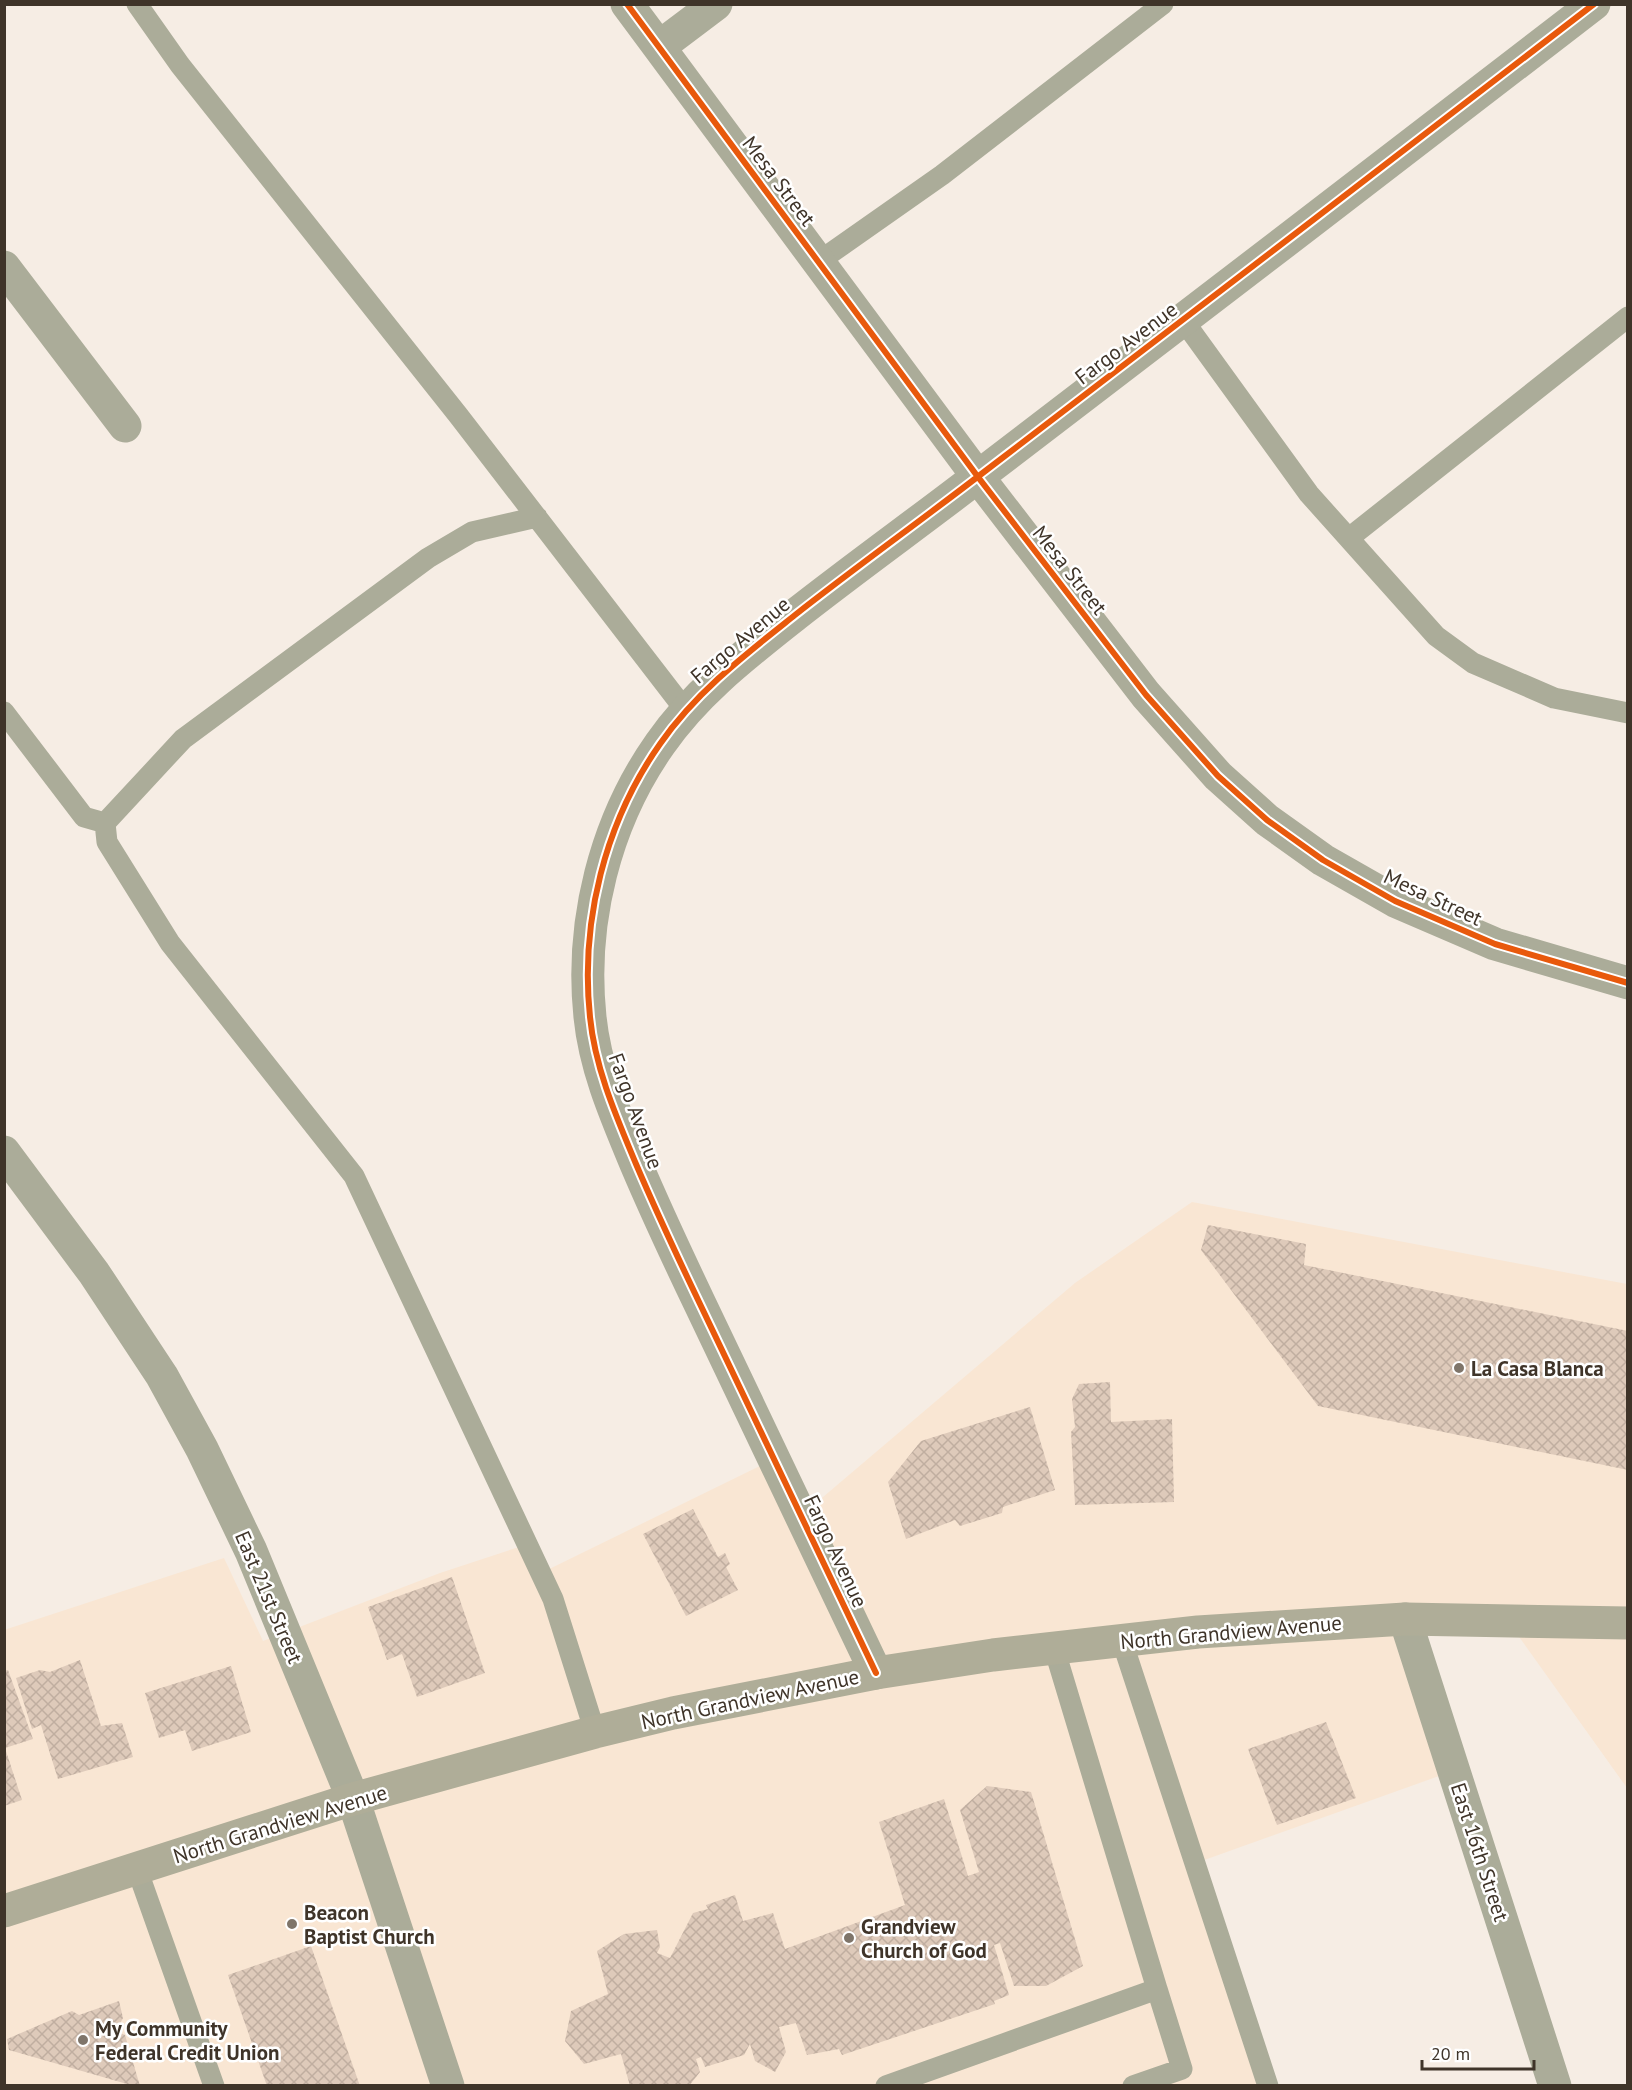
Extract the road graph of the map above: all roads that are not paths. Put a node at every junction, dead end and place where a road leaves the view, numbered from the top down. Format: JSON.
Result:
{"nodes":[{"id":1,"x":137,"y":4,"type":"edge"},
{"id":2,"x":627,"y":4,"type":"edge"},
{"id":3,"x":716,"y":4,"type":"edge"},
{"id":4,"x":1163,"y":4,"type":"edge"},
{"id":5,"x":1594,"y":4,"type":"edge"},
{"id":6,"x":659,"y":47,"type":"junction"},
{"id":7,"x":818,"y":262,"type":"junction"},
{"id":8,"x":4,"y":267,"type":"edge"},
{"id":9,"x":1628,"y":317,"type":"edge"},
{"id":10,"x":1183,"y":320,"type":"junction"},
{"id":11,"x":125,"y":426,"type":"dead end"},
{"id":12,"x":978,"y":477,"type":"junction"},
{"id":13,"x":537,"y":517,"type":"junction"},
{"id":14,"x":1349,"y":538,"type":"junction"},
{"id":15,"x":686,"y":711,"type":"junction"},
{"id":16,"x":4,"y":712,"type":"edge"},
{"id":17,"x":1628,"y":712,"type":"edge"},
{"id":18,"x":105,"y":823,"type":"junction"},
{"id":19,"x":1628,"y":983,"type":"edge"},
{"id":20,"x":4,"y":1152,"type":"edge"},
{"id":21,"x":1405,"y":1619,"type":"junction"},
{"id":22,"x":1628,"y":1623,"type":"edge"},
{"id":23,"x":1122,"y":1641,"type":"junction"},
{"id":24,"x":1054,"y":1648,"type":"junction"},
{"id":25,"x":876,"y":1673,"type":"junction"},
{"id":26,"x":595,"y":1732,"type":"junction"},
{"id":27,"x":353,"y":1799,"type":"junction"},
{"id":28,"x":137,"y":1869,"type":"junction"},
{"id":29,"x":4,"y":1911,"type":"edge"},
{"id":30,"x":1156,"y":1989,"type":"junction"},
{"id":31,"x":214,"y":2085,"type":"edge"},
{"id":32,"x":448,"y":2085,"type":"edge"},
{"id":33,"x":886,"y":2085,"type":"edge"},
{"id":34,"x":1132,"y":2085,"type":"edge"},
{"id":35,"x":1268,"y":2085,"type":"edge"},
{"id":36,"x":1555,"y":2085,"type":"edge"}],
"edges":[{"from":1,"to":13,"type":"lane"},
{"from":2,"to":6,"type":"street","name":"Mesa Street"},
{"from":3,"to":6,"type":"street"},
{"from":4,"to":7,"type":"lane"},
{"from":5,"to":10,"type":"street","name":"Fargo Avenue"},
{"from":6,"to":7,"type":"street","name":"Mesa Street"},
{"from":7,"to":12,"type":"street","name":"Mesa Street"},
{"from":8,"to":11,"type":"street"},
{"from":9,"to":14,"type":"lane"},
{"from":10,"to":12,"type":"street","name":"Fargo Avenue"},
{"from":10,"to":14,"type":"lane"},
{"from":12,"to":15,"type":"street","name":"Fargo Avenue"},
{"from":12,"to":19,"type":"street","name":"Mesa Street"},
{"from":13,"to":15,"type":"lane"},
{"from":13,"to":18,"type":"lane"},
{"from":14,"to":17,"type":"lane"},
{"from":15,"to":25,"type":"street","name":"Fargo Avenue"},
{"from":16,"to":18,"type":"lane"},
{"from":18,"to":26,"type":"lane"},
{"from":20,"to":27,"type":"street","name":"East 21st Street"},
{"from":21,"to":22,"type":"main road","name":"North Grandview Avenue"},
{"from":21,"to":23,"type":"main road","name":"North Grandview Avenue"},
{"from":21,"to":36,"type":"street","name":"East 16th Street"},
{"from":23,"to":24,"type":"main road","name":"North Grandview Avenue"},
{"from":23,"to":35,"type":"lane"},
{"from":24,"to":25,"type":"main road","name":"North Grandview Avenue"},
{"from":24,"to":30,"type":"lane"},
{"from":25,"to":26,"type":"main road","name":"North Grandview Avenue"},
{"from":26,"to":27,"type":"main road","name":"North Grandview Avenue"},
{"from":27,"to":28,"type":"main road","name":"North Grandview Avenue"},
{"from":27,"to":32,"type":"street","name":"East 21st Street"},
{"from":28,"to":29,"type":"main road","name":"North Grandview Avenue"},
{"from":28,"to":31,"type":"lane"},
{"from":30,"to":33,"type":"lane"},
{"from":30,"to":34,"type":"lane"}]}
